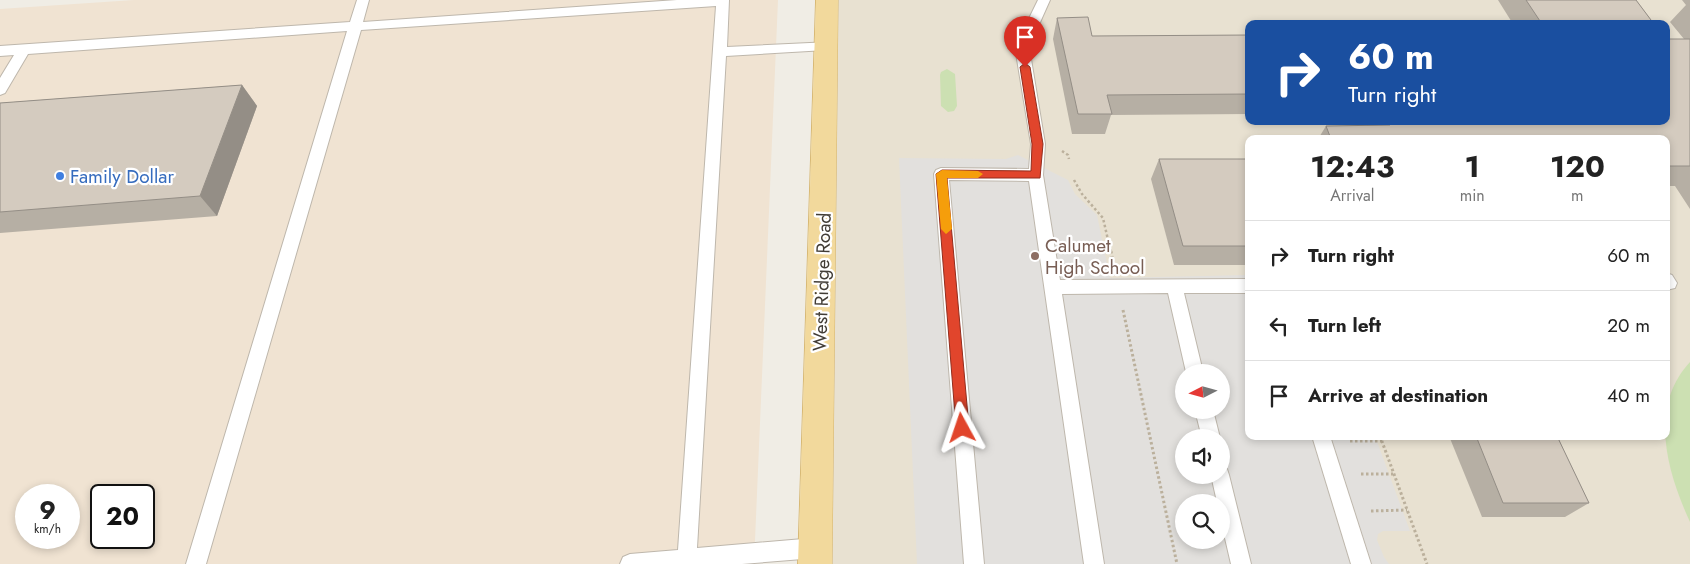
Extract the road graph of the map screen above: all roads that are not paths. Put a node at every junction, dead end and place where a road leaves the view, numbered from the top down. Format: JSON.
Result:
{"nodes":[{"id":1,"x":364,"y":0,"type":"edge"},
{"id":2,"x":827,"y":0,"type":"edge"},
{"id":3,"x":1044,"y":0,"type":"edge"},
{"id":4,"x":356,"y":26,"type":"junction"},
{"id":5,"x":826,"y":45,"type":"junction"},
{"id":6,"x":24,"y":49,"type":"junction"},
{"id":7,"x":0,"y":51,"type":"edge"},
{"id":8,"x":719,"y":52,"type":"junction"},
{"id":9,"x":0,"y":90,"type":"edge"},
{"id":10,"x":1036,"y":175,"type":"junction"},
{"id":11,"x":1174,"y":286,"type":"junction"},
{"id":12,"x":1245,"y":286,"type":"edge"},
{"id":13,"x":1053,"y":287,"type":"junction"},
{"id":14,"x":1193,"y":364,"type":"edge"},
{"id":15,"x":1321,"y":440,"type":"edge"},
{"id":16,"x":1222,"y":484,"type":"edge"},
{"id":17,"x":815,"y":556,"type":"edge"},
{"id":18,"x":687,"y":558,"type":"junction"},
{"id":19,"x":196,"y":564,"type":"edge"},
{"id":20,"x":636,"y":564,"type":"edge"},
{"id":21,"x":974,"y":564,"type":"edge"},
{"id":22,"x":1094,"y":564,"type":"edge"},
{"id":23,"x":1241,"y":564,"type":"edge"},
{"id":24,"x":1360,"y":564,"type":"edge"}],
"edges":[{"from":1,"to":4,"type":"lane"},
{"from":2,"to":5,"type":"main road","name":"West Ridge Road"},
{"from":3,"to":10,"type":"lane"},
{"from":4,"to":6,"type":"lane"},
{"from":4,"to":8,"type":"lane"},
{"from":4,"to":19,"type":"lane"},
{"from":5,"to":8,"type":"lane"},
{"from":5,"to":17,"type":"main road","name":"West Ridge Road"},
{"from":6,"to":7,"type":"lane"},
{"from":6,"to":9,"type":"lane"},
{"from":8,"to":18,"type":"lane"},
{"from":10,"to":13,"type":"lane"},
{"from":10,"to":21,"type":"lane"},
{"from":11,"to":12,"type":"lane"},
{"from":11,"to":13,"type":"lane"},
{"from":11,"to":14,"type":"lane"},
{"from":13,"to":22,"type":"lane"},
{"from":15,"to":24,"type":"lane"},
{"from":16,"to":23,"type":"lane"},
{"from":17,"to":18,"type":"lane"},
{"from":18,"to":20,"type":"lane"}]}
